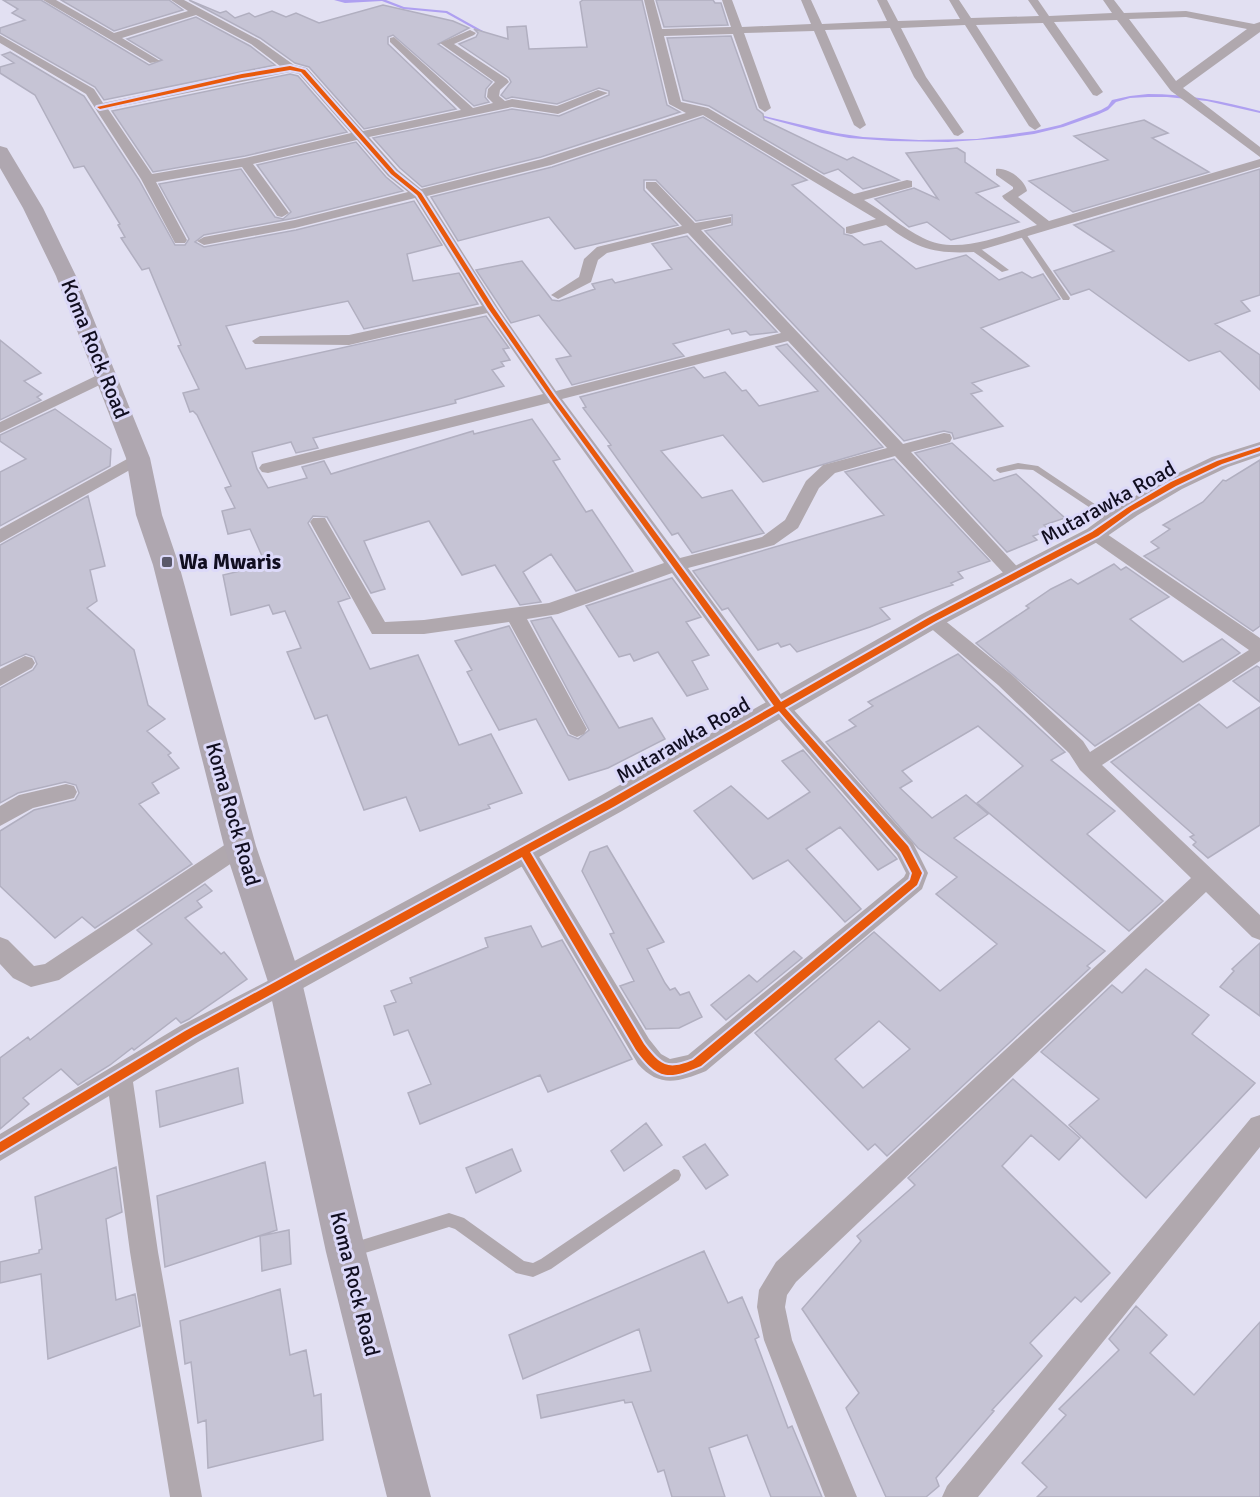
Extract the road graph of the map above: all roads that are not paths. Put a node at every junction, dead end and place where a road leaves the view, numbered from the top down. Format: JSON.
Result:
{"nodes":[{"id":1,"x":48,"y":0,"type":"edge"},
{"id":2,"x":176,"y":0,"type":"edge"},
{"id":3,"x":649,"y":0,"type":"edge"},
{"id":4,"x":727,"y":0,"type":"edge"},
{"id":5,"x":806,"y":0,"type":"edge"},
{"id":6,"x":882,"y":0,"type":"edge"},
{"id":7,"x":954,"y":0,"type":"edge"},
{"id":8,"x":1033,"y":0,"type":"edge"},
{"id":9,"x":1108,"y":0,"type":"edge"},
{"id":10,"x":1190,"y":0,"type":"edge"},
{"id":11,"x":198,"y":11,"type":"junction"},
{"id":12,"x":1204,"y":16,"type":"junction"},
{"id":13,"x":1122,"y":18,"type":"junction"},
{"id":14,"x":1048,"y":20,"type":"junction"},
{"id":15,"x":968,"y":23,"type":"junction"},
{"id":16,"x":893,"y":26,"type":"junction"},
{"id":17,"x":1259,"y":27,"type":"edge"},
{"id":18,"x":818,"y":29,"type":"junction"},
{"id":19,"x":739,"y":32,"type":"junction"},
{"id":20,"x":470,"y":33,"type":"dead end"},
{"id":21,"x":659,"y":33,"type":"junction"},
{"id":22,"x":0,"y":38,"type":"edge"},
{"id":23,"x":111,"y":38,"type":"junction"},
{"id":24,"x":394,"y":40,"type":"dead end"},
{"id":25,"x":154,"y":61,"type":"dead end"},
{"id":26,"x":290,"y":68,"type":"junction"},
{"id":27,"x":1175,"y":88,"type":"junction"},
{"id":28,"x":1097,"y":92,"type":"dead end"},
{"id":29,"x":602,"y":93,"type":"dead end"},
{"id":30,"x":502,"y":105,"type":"junction"},
{"id":31,"x":100,"y":107,"type":"junction"},
{"id":32,"x":765,"y":108,"type":"dead end"},
{"id":33,"x":704,"y":111,"type":"junction"},
{"id":34,"x":471,"y":113,"type":"junction"},
{"id":35,"x":860,"y":125,"type":"dead end"},
{"id":36,"x":1035,"y":126,"type":"dead end"},
{"id":37,"x":958,"y":132,"type":"dead end"},
{"id":38,"x":361,"y":136,"type":"junction"},
{"id":39,"x":0,"y":152,"type":"edge"},
{"id":40,"x":1260,"y":153,"type":"edge"},
{"id":41,"x":246,"y":162,"type":"junction"},
{"id":42,"x":1260,"y":163,"type":"edge"},
{"id":43,"x":1001,"y":172,"type":"dead end"},
{"id":44,"x":148,"y":179,"type":"junction"},
{"id":45,"x":907,"y":184,"type":"dead end"},
{"id":46,"x":651,"y":185,"type":"dead end"},
{"id":47,"x":419,"y":194,"type":"junction"},
{"id":48,"x":853,"y":199,"type":"junction"},
{"id":49,"x":282,"y":213,"type":"dead end"},
{"id":50,"x":888,"y":219,"type":"junction"},
{"id":51,"x":726,"y":220,"type":"dead end"},
{"id":52,"x":1048,"y":227,"type":"junction"},
{"id":53,"x":691,"y":228,"type":"junction"},
{"id":54,"x":851,"y":230,"type":"dead end"},
{"id":55,"x":1024,"y":235,"type":"junction"},
{"id":56,"x":180,"y":240,"type":"dead end"},
{"id":57,"x":204,"y":242,"type":"dead end"},
{"id":58,"x":975,"y":248,"type":"junction"},
{"id":59,"x":1005,"y":270,"type":"dead end"},
{"id":60,"x":558,"y":295,"type":"dead end"},
{"id":61,"x":1066,"y":298,"type":"dead end"},
{"id":62,"x":491,"y":308,"type":"junction"},
{"id":63,"x":791,"y":335,"type":"junction"},
{"id":64,"x":260,"y":341,"type":"dead end"},
{"id":65,"x":106,"y":376,"type":"junction"},
{"id":66,"x":552,"y":396,"type":"junction"},
{"id":67,"x":0,"y":428,"type":"edge"},
{"id":68,"x":944,"y":438,"type":"dead end"},
{"id":69,"x":898,"y":449,"type":"junction"},
{"id":70,"x":1260,"y":449,"type":"edge"},
{"id":71,"x":138,"y":458,"type":"junction"},
{"id":72,"x":268,"y":468,"type":"dead end"},
{"id":73,"x":1000,"y":470,"type":"dead end"},
{"id":74,"x":319,"y":522,"type":"dead end"},
{"id":75,"x":1104,"y":526,"type":"junction"},
{"id":76,"x":0,"y":537,"type":"edge"},
{"id":77,"x":676,"y":565,"type":"junction"},
{"id":78,"x":1015,"y":574,"type":"junction"},
{"id":79,"x":516,"y":616,"type":"junction"},
{"id":80,"x":931,"y":620,"type":"junction"},
{"id":81,"x":1260,"y":650,"type":"edge"},
{"id":82,"x":25,"y":663,"type":"dead end"},
{"id":83,"x":0,"y":679,"type":"edge"},
{"id":84,"x":778,"y":705,"type":"junction"},
{"id":85,"x":577,"y":729,"type":"dead end"},
{"id":86,"x":1087,"y":764,"type":"junction"},
{"id":87,"x":66,"y":792,"type":"dead end"},
{"id":88,"x":0,"y":817,"type":"edge"},
{"id":89,"x":240,"y":846,"type":"junction"},
{"id":90,"x":524,"y":850,"type":"junction"},
{"id":91,"x":1205,"y":879,"type":"junction"},
{"id":92,"x":1260,"y":930,"type":"edge"},
{"id":93,"x":0,"y":947,"type":"edge"},
{"id":94,"x":285,"y":982,"type":"junction"},
{"id":95,"x":119,"y":1075,"type":"junction"},
{"id":96,"x":1260,"y":1126,"type":"edge"},
{"id":97,"x":0,"y":1148,"type":"edge"},
{"id":98,"x":674,"y":1175,"type":"dead end"},
{"id":99,"x":346,"y":1252,"type":"junction"},
{"id":100,"x":186,"y":1497,"type":"edge"},
{"id":101,"x":410,"y":1497,"type":"edge"},
{"id":102,"x":841,"y":1497,"type":"edge"},
{"id":103,"x":958,"y":1497,"type":"edge"}],
"edges":[{"from":1,"to":23,"type":"street"},
{"from":2,"to":11,"type":"street"},
{"from":3,"to":21,"type":"street"},
{"from":4,"to":19,"type":"street"},
{"from":5,"to":18,"type":"street"},
{"from":6,"to":16,"type":"street"},
{"from":7,"to":15,"type":"street"},
{"from":8,"to":14,"type":"street"},
{"from":9,"to":13,"type":"street"},
{"from":10,"to":12,"type":"street"},
{"from":11,"to":23,"type":"street"},
{"from":11,"to":26,"type":"street"},
{"from":12,"to":13,"type":"street"},
{"from":12,"to":17,"type":"street"},
{"from":13,"to":14,"type":"street"},
{"from":13,"to":27,"type":"street"},
{"from":14,"to":15,"type":"street"},
{"from":14,"to":28,"type":"street"},
{"from":15,"to":16,"type":"street"},
{"from":15,"to":36,"type":"street"},
{"from":16,"to":18,"type":"street"},
{"from":16,"to":37,"type":"street"},
{"from":17,"to":27,"type":"street"},
{"from":18,"to":19,"type":"street"},
{"from":18,"to":35,"type":"street"},
{"from":19,"to":21,"type":"street"},
{"from":19,"to":32,"type":"street"},
{"from":20,"to":30,"type":"street"},
{"from":21,"to":33,"type":"street"},
{"from":22,"to":31,"type":"street"},
{"from":23,"to":25,"type":"street"},
{"from":24,"to":34,"type":"street"},
{"from":26,"to":31,"type":"street"},
{"from":26,"to":38,"type":"street"},
{"from":27,"to":40,"type":"street"},
{"from":29,"to":30,"type":"street"},
{"from":30,"to":34,"type":"street"},
{"from":31,"to":44,"type":"street"},
{"from":33,"to":47,"type":"street"},
{"from":33,"to":48,"type":"street"},
{"from":34,"to":38,"type":"street"},
{"from":38,"to":41,"type":"street"},
{"from":38,"to":47,"type":"street"},
{"from":39,"to":65,"type":"main road","name":"Koma Rock Road"},
{"from":41,"to":44,"type":"street"},
{"from":41,"to":49,"type":"street"},
{"from":42,"to":52,"type":"street"},
{"from":43,"to":52,"type":"street"},
{"from":44,"to":56,"type":"street"},
{"from":45,"to":48,"type":"street"},
{"from":46,"to":53,"type":"street"},
{"from":47,"to":57,"type":"street"},
{"from":47,"to":62,"type":"street"},
{"from":48,"to":50,"type":"street"},
{"from":50,"to":54,"type":"street"},
{"from":50,"to":58,"type":"street"},
{"from":51,"to":53,"type":"street"},
{"from":52,"to":55,"type":"street"},
{"from":53,"to":60,"type":"street"},
{"from":53,"to":63,"type":"street"},
{"from":55,"to":58,"type":"street"},
{"from":55,"to":61,"type":"lane"},
{"from":58,"to":59,"type":"lane"},
{"from":62,"to":64,"type":"street"},
{"from":62,"to":66,"type":"street"},
{"from":63,"to":66,"type":"street"},
{"from":63,"to":69,"type":"street"},
{"from":65,"to":67,"type":"street"},
{"from":65,"to":71,"type":"main road","name":"Koma Rock Road"},
{"from":66,"to":72,"type":"street"},
{"from":66,"to":77,"type":"street"},
{"from":68,"to":69,"type":"street"},
{"from":69,"to":77,"type":"street"},
{"from":69,"to":78,"type":"street"},
{"from":70,"to":75,"type":"street","name":"Mutarawka Road"},
{"from":71,"to":76,"type":"street"},
{"from":71,"to":89,"type":"main road","name":"Koma Rock Road"},
{"from":73,"to":75,"type":"lane"},
{"from":74,"to":79,"type":"street"},
{"from":75,"to":78,"type":"street","name":"Mutarawka Road"},
{"from":75,"to":81,"type":"street"},
{"from":77,"to":79,"type":"street"},
{"from":77,"to":84,"type":"street"},
{"from":78,"to":80,"type":"street","name":"Mutarawka Road"},
{"from":79,"to":85,"type":"street"},
{"from":80,"to":84,"type":"street","name":"Mutarawka Road"},
{"from":80,"to":86,"type":"street"},
{"from":81,"to":86,"type":"street"},
{"from":82,"to":83,"type":"street"},
{"from":84,"to":90,"type":"street","name":"Mutarawka Road"},
{"from":84,"to":90,"type":"street"},
{"from":86,"to":91,"type":"street"},
{"from":87,"to":88,"type":"street"},
{"from":89,"to":93,"type":"street"},
{"from":89,"to":94,"type":"main road","name":"Koma Rock Road"},
{"from":90,"to":94,"type":"street","name":"Mutarawka Road"},
{"from":91,"to":92,"type":"street"},
{"from":91,"to":102,"type":"street"},
{"from":94,"to":95,"type":"street"},
{"from":94,"to":99,"type":"main road","name":"Koma Rock Road"},
{"from":95,"to":97,"type":"street"},
{"from":95,"to":100,"type":"street"},
{"from":96,"to":103,"type":"street"},
{"from":98,"to":99,"type":"lane"},
{"from":99,"to":101,"type":"main road","name":"Koma Rock Road"}]}
